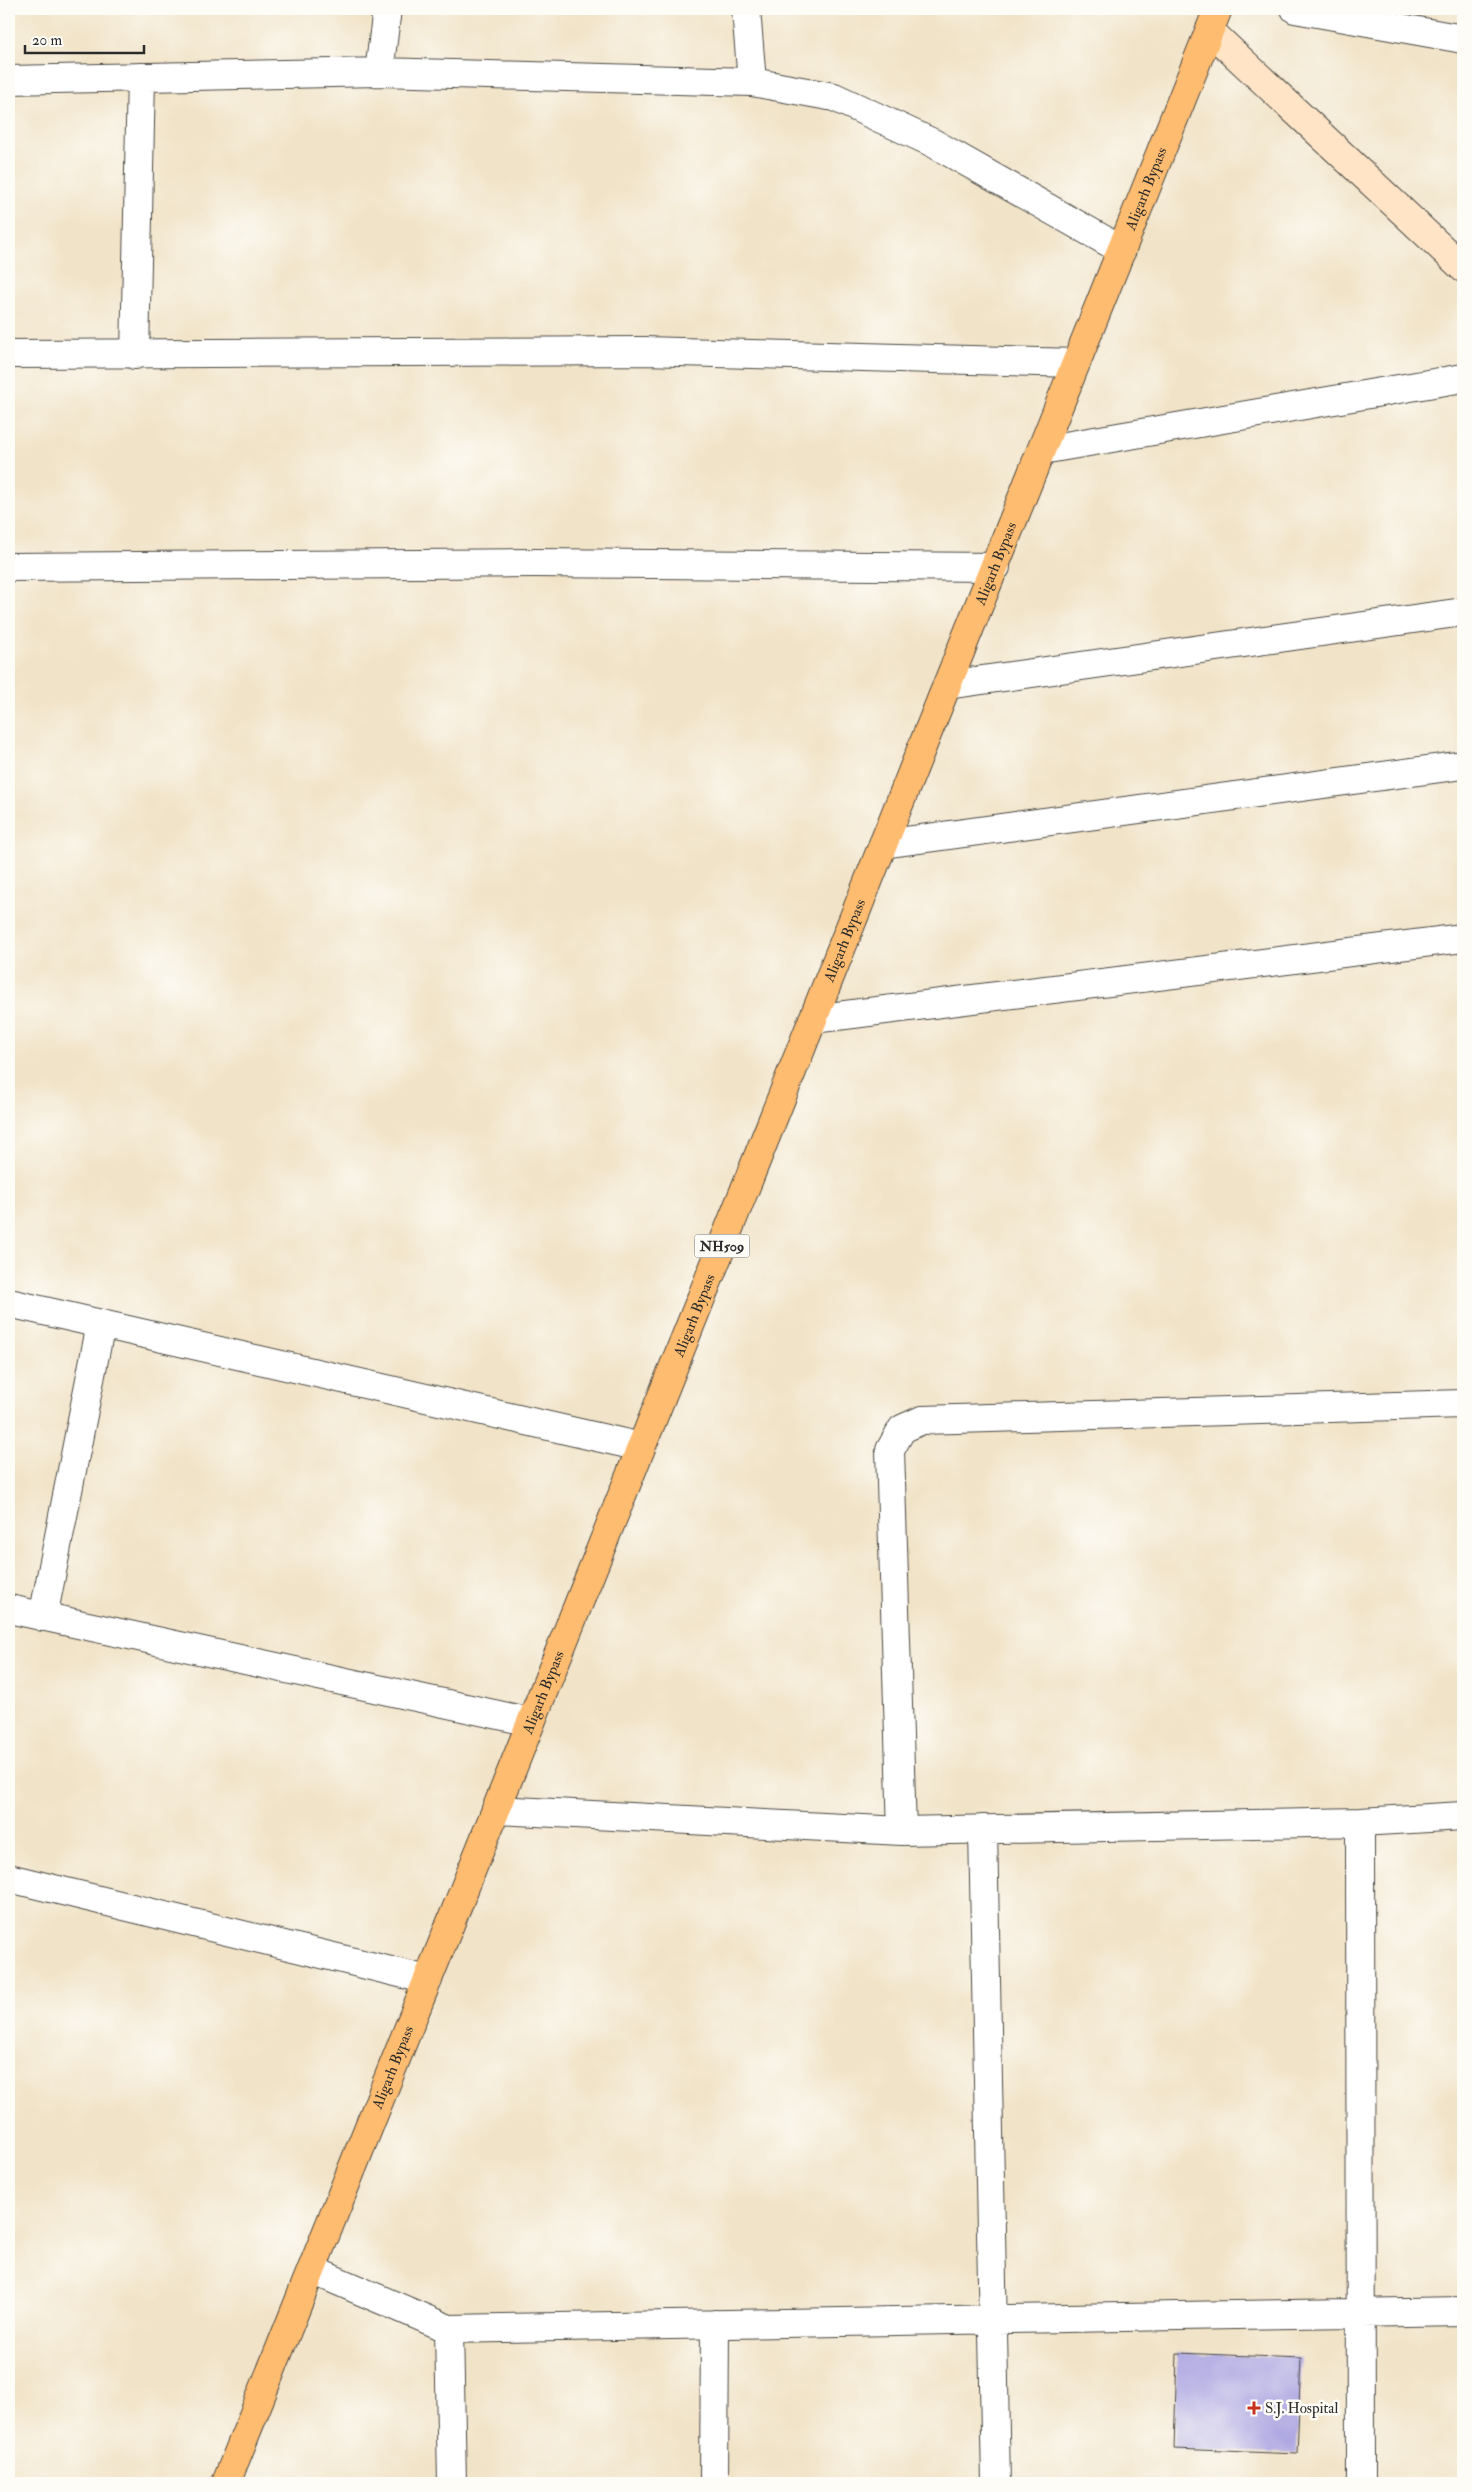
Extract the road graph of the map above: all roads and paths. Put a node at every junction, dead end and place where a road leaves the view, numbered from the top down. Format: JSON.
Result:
{"nodes":[{"id":1,"x":387,"y":9,"type":"edge"},
{"id":2,"x":746,"y":9,"type":"edge"},
{"id":3,"x":1295,"y":9,"type":"edge"},
{"id":4,"x":1214,"y":20,"type":"edge"},
{"id":5,"x":1463,"y":39,"type":"edge"},
{"id":6,"x":379,"y":72,"type":"junction"},
{"id":7,"x":141,"y":77,"type":"junction"},
{"id":8,"x":9,"y":80,"type":"edge"},
{"id":9,"x":752,"y":82,"type":"junction"},
{"id":10,"x":1122,"y":250,"type":"junction"},
{"id":11,"x":1463,"y":268,"type":"edge"},
{"id":12,"x":9,"y":354,"type":"edge"},
{"id":13,"x":135,"y":355,"type":"junction"},
{"id":14,"x":1076,"y":363,"type":"junction"},
{"id":15,"x":1463,"y":378,"type":"edge"},
{"id":16,"x":1042,"y":450,"type":"junction"},
{"id":17,"x":996,"y":566,"type":"junction"},
{"id":18,"x":9,"y":567,"type":"edge"},
{"id":19,"x":1463,"y":612,"type":"edge"},
{"id":20,"x":947,"y":685,"type":"junction"},
{"id":21,"x":1463,"y":765,"type":"edge"},
{"id":22,"x":883,"y":844,"type":"junction"},
{"id":23,"x":1463,"y":938,"type":"edge"},
{"id":24,"x":813,"y":1019,"type":"junction"},
{"id":25,"x":9,"y":1303,"type":"edge"},
{"id":26,"x":101,"y":1324,"type":"junction"},
{"id":27,"x":1463,"y":1404,"type":"edge"},
{"id":28,"x":641,"y":1447,"type":"junction"},
{"id":29,"x":9,"y":1609,"type":"edge"},
{"id":30,"x":43,"y":1617,"type":"junction"},
{"id":31,"x":531,"y":1722,"type":"junction"},
{"id":32,"x":496,"y":1810,"type":"junction"},
{"id":33,"x":1463,"y":1816,"type":"edge"},
{"id":34,"x":1360,"y":1822,"type":"junction"},
{"id":35,"x":983,"y":1829,"type":"junction"},
{"id":36,"x":902,"y":1831,"type":"junction"},
{"id":37,"x":9,"y":1878,"type":"edge"},
{"id":38,"x":428,"y":1980,"type":"junction"},
{"id":39,"x":312,"y":2270,"type":"junction"},
{"id":40,"x":1463,"y":2311,"type":"edge"},
{"id":41,"x":1360,"y":2314,"type":"junction"},
{"id":42,"x":993,"y":2320,"type":"junction"},
{"id":43,"x":715,"y":2324,"type":"junction"},
{"id":44,"x":449,"y":2329,"type":"junction"},
{"id":45,"x":226,"y":2483,"type":"edge"},
{"id":46,"x":452,"y":2483,"type":"edge"},
{"id":47,"x":714,"y":2483,"type":"edge"},
{"id":48,"x":996,"y":2483,"type":"edge"},
{"id":49,"x":1361,"y":2483,"type":"edge"}],
"edges":[{"from":1,"to":6,"type":"street"},
{"from":2,"to":9,"type":"street"},
{"from":3,"to":5,"type":"street"},
{"from":4,"to":10,"type":"highway","name":"Aligarh Bypass","number":"NH509"},
{"from":4,"to":11,"type":"street"},
{"from":6,"to":7,"type":"street"},
{"from":6,"to":9,"type":"street"},
{"from":7,"to":8,"type":"street"},
{"from":7,"to":13,"type":"street"},
{"from":9,"to":10,"type":"street"},
{"from":10,"to":14,"type":"highway","name":"Aligarh Bypass","number":"NH509"},
{"from":12,"to":13,"type":"street"},
{"from":13,"to":14,"type":"street"},
{"from":14,"to":16,"type":"highway","name":"Aligarh Bypass","number":"NH509"},
{"from":15,"to":16,"type":"street"},
{"from":16,"to":17,"type":"highway","name":"Aligarh Bypass","number":"NH509"},
{"from":17,"to":18,"type":"street"},
{"from":17,"to":20,"type":"highway","name":"Aligarh Bypass","number":"NH509"},
{"from":19,"to":20,"type":"street"},
{"from":20,"to":22,"type":"highway","name":"Aligarh Bypass","number":"NH509"},
{"from":21,"to":22,"type":"street"},
{"from":22,"to":24,"type":"highway","name":"Aligarh Bypass","number":"NH509"},
{"from":23,"to":24,"type":"street"},
{"from":24,"to":28,"type":"highway","name":"Aligarh Bypass","number":"NH509"},
{"from":25,"to":26,"type":"street"},
{"from":26,"to":28,"type":"street"},
{"from":26,"to":30,"type":"street"},
{"from":27,"to":36,"type":"street"},
{"from":28,"to":31,"type":"highway","name":"Aligarh Bypass","number":"NH509"},
{"from":29,"to":30,"type":"street"},
{"from":30,"to":31,"type":"street"},
{"from":31,"to":32,"type":"highway","name":"Aligarh Bypass","number":"NH509"},
{"from":32,"to":36,"type":"street"},
{"from":32,"to":38,"type":"highway","name":"Aligarh Bypass","number":"NH509"},
{"from":33,"to":34,"type":"street"},
{"from":34,"to":35,"type":"street"},
{"from":34,"to":41,"type":"street"},
{"from":35,"to":36,"type":"street"},
{"from":35,"to":42,"type":"street"},
{"from":37,"to":38,"type":"street"},
{"from":38,"to":39,"type":"highway","name":"Aligarh Bypass","number":"NH509"},
{"from":39,"to":44,"type":"street"},
{"from":39,"to":45,"type":"highway","name":"Aligarh Bypass","number":"NH509"},
{"from":40,"to":41,"type":"street"},
{"from":41,"to":42,"type":"street"},
{"from":41,"to":49,"type":"street"},
{"from":42,"to":43,"type":"street"},
{"from":42,"to":48,"type":"street"},
{"from":43,"to":44,"type":"street"},
{"from":43,"to":47,"type":"street"},
{"from":44,"to":46,"type":"street"}]}
